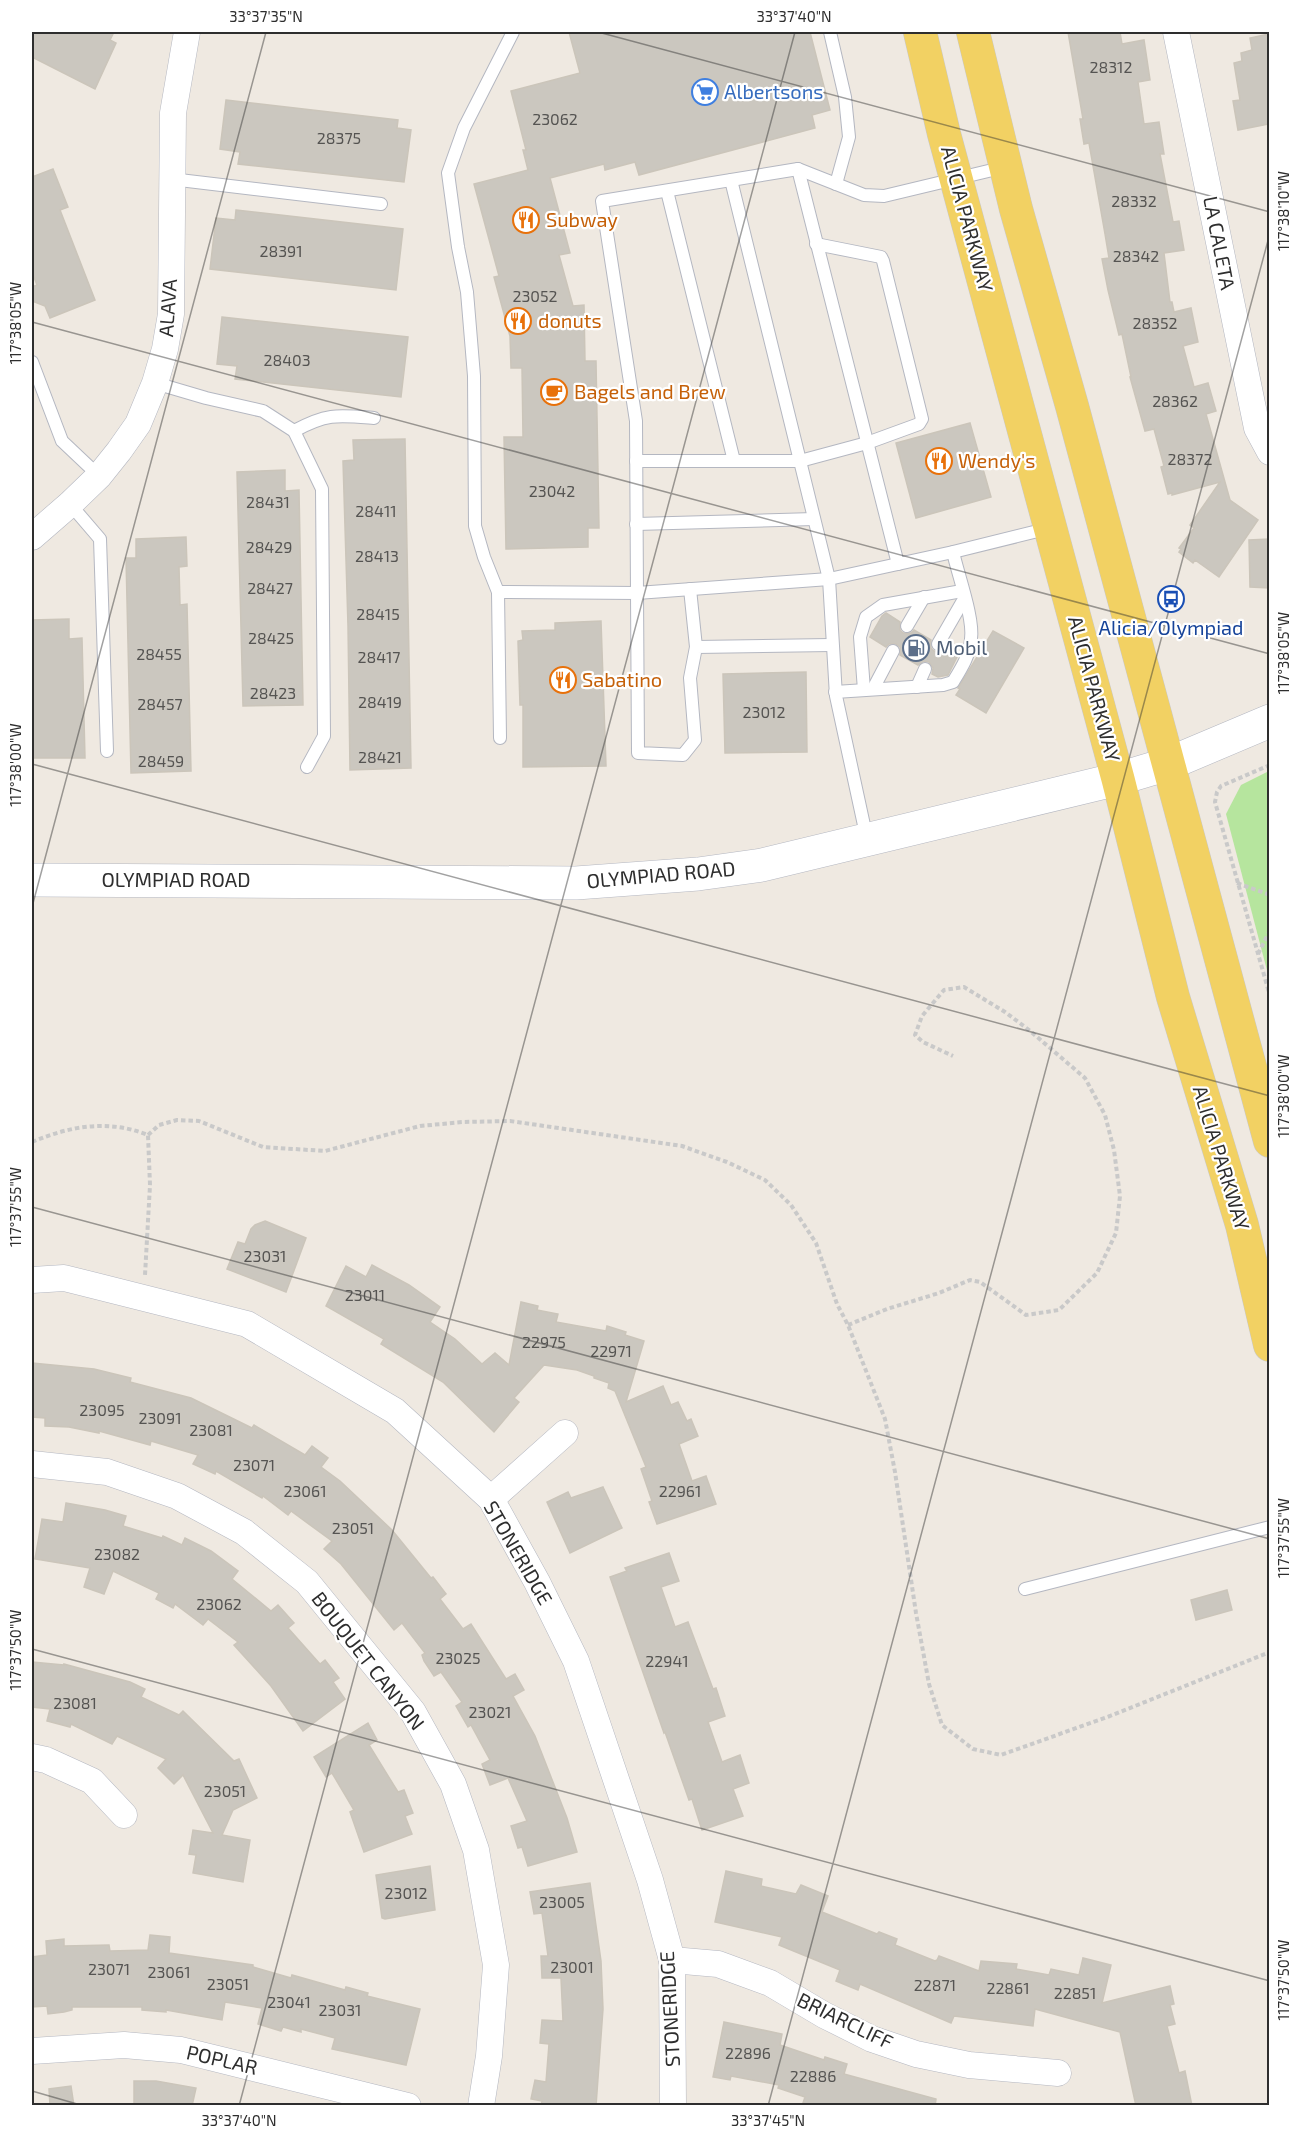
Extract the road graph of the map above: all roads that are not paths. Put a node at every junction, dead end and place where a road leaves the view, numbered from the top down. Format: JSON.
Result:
{"nodes":[{"id":1,"x":187,"y":32,"type":"edge"},
{"id":2,"x":513,"y":32,"type":"edge"},
{"id":3,"x":830,"y":32,"type":"edge"},
{"id":4,"x":920,"y":32,"type":"edge"},
{"id":5,"x":973,"y":32,"type":"edge"},
{"id":6,"x":1176,"y":32,"type":"edge"},
{"id":7,"x":1006,"y":167,"type":"junction"},
{"id":8,"x":798,"y":169,"type":"junction"},
{"id":9,"x":171,"y":179,"type":"junction"},
{"id":10,"x":956,"y":179,"type":"junction"},
{"id":11,"x":731,"y":180,"type":"junction"},
{"id":12,"x":836,"y":184,"type":"junction"},
{"id":13,"x":667,"y":191,"type":"junction"},
{"id":14,"x":381,"y":204,"type":"dead end"},
{"id":15,"x":816,"y":244,"type":"junction"},
{"id":16,"x":32,"y":362,"type":"edge"},
{"id":17,"x":155,"y":383,"type":"junction"},
{"id":18,"x":374,"y":418,"type":"dead end"},
{"id":19,"x":294,"y":432,"type":"junction"},
{"id":20,"x":867,"y":443,"type":"junction"},
{"id":21,"x":1269,"y":452,"type":"edge"},
{"id":22,"x":636,"y":461,"type":"junction"},
{"id":23,"x":735,"y":461,"type":"junction"},
{"id":24,"x":800,"y":461,"type":"junction"},
{"id":25,"x":99,"y":476,"type":"junction"},
{"id":26,"x":70,"y":504,"type":"junction"},
{"id":27,"x":814,"y":519,"type":"junction"},
{"id":28,"x":636,"y":524,"type":"junction"},
{"id":29,"x":1050,"y":528,"type":"junction"},
{"id":30,"x":32,"y":537,"type":"edge"},
{"id":31,"x":952,"y":552,"type":"junction"},
{"id":32,"x":898,"y":564,"type":"junction"},
{"id":33,"x":828,"y":579,"type":"junction"},
{"id":34,"x":690,"y":589,"type":"junction"},
{"id":35,"x":498,"y":592,"type":"junction"},
{"id":36,"x":637,"y":593,"type":"junction"},
{"id":37,"x":963,"y":595,"type":"junction"},
{"id":38,"x":924,"y":597,"type":"junction"},
{"id":39,"x":907,"y":626,"type":"dead end"},
{"id":40,"x":938,"y":644,"type":"dead end"},
{"id":41,"x":831,"y":645,"type":"junction"},
{"id":42,"x":696,"y":647,"type":"junction"},
{"id":43,"x":893,"y":651,"type":"dead end"},
{"id":44,"x":925,"y":669,"type":"dead end"},
{"id":45,"x":917,"y":687,"type":"junction"},
{"id":46,"x":868,"y":689,"type":"junction"},
{"id":47,"x":835,"y":692,"type":"junction"},
{"id":48,"x":1269,"y":721,"type":"edge"},
{"id":49,"x":500,"y":738,"type":"dead end"},
{"id":50,"x":107,"y":751,"type":"dead end"},
{"id":51,"x":1168,"y":764,"type":"junction"},
{"id":52,"x":307,"y":766,"type":"dead end"},
{"id":53,"x":1118,"y":779,"type":"junction"},
{"id":54,"x":868,"y":841,"type":"junction"},
{"id":55,"x":32,"y":880,"type":"edge"},
{"id":56,"x":1269,"y":1141,"type":"edge"},
{"id":57,"x":32,"y":1280,"type":"edge"},
{"id":58,"x":1269,"y":1345,"type":"edge"},
{"id":59,"x":565,"y":1433,"type":"dead end"},
{"id":60,"x":32,"y":1464,"type":"edge"},
{"id":61,"x":490,"y":1499,"type":"junction"},
{"id":62,"x":1269,"y":1527,"type":"edge"},
{"id":63,"x":1025,"y":1589,"type":"dead end"},
{"id":64,"x":32,"y":1757,"type":"edge"},
{"id":65,"x":124,"y":1815,"type":"dead end"},
{"id":66,"x":672,"y":1960,"type":"junction"},
{"id":67,"x":32,"y":2051,"type":"edge"},
{"id":68,"x":1058,"y":2073,"type":"dead end"},
{"id":69,"x":408,"y":2106,"type":"edge"},
{"id":70,"x":481,"y":2106,"type":"edge"},
{"id":71,"x":672,"y":2106,"type":"edge"}],
"edges":[{"from":1,"to":9,"type":"street","name":"ALAVA"},
{"from":2,"to":35,"type":"lane"},
{"from":3,"to":12,"type":"lane"},
{"from":4,"to":10,"type":"main road","name":"ALICIA PARKWAY"},
{"from":5,"to":7,"type":"main road"},
{"from":6,"to":21,"type":"street","name":"LA CALETA"},
{"from":7,"to":10,"type":"lane"},
{"from":7,"to":51,"type":"main road"},
{"from":8,"to":11,"type":"lane"},
{"from":8,"to":12,"type":"lane"},
{"from":8,"to":15,"type":"lane"},
{"from":9,"to":14,"type":"lane"},
{"from":9,"to":17,"type":"street","name":"ALAVA"},
{"from":10,"to":12,"type":"lane"},
{"from":10,"to":29,"type":"main road","name":"ALICIA PARKWAY"},
{"from":11,"to":13,"type":"lane"},
{"from":11,"to":24,"type":"lane"},
{"from":13,"to":22,"type":"lane"},
{"from":13,"to":23,"type":"lane"},
{"from":15,"to":20,"type":"lane"},
{"from":15,"to":20,"type":"lane"},
{"from":16,"to":25,"type":"lane"},
{"from":17,"to":19,"type":"lane"},
{"from":17,"to":25,"type":"street","name":"ALAVA"},
{"from":18,"to":19,"type":"lane"},
{"from":19,"to":52,"type":"lane"},
{"from":20,"to":24,"type":"lane"},
{"from":20,"to":32,"type":"lane"},
{"from":22,"to":23,"type":"lane"},
{"from":22,"to":28,"type":"lane"},
{"from":23,"to":24,"type":"lane"},
{"from":24,"to":27,"type":"lane"},
{"from":25,"to":26,"type":"street","name":"ALAVA"},
{"from":26,"to":30,"type":"street","name":"ALAVA"},
{"from":26,"to":50,"type":"lane"},
{"from":27,"to":28,"type":"lane"},
{"from":27,"to":33,"type":"lane"},
{"from":28,"to":36,"type":"lane"},
{"from":29,"to":31,"type":"lane"},
{"from":29,"to":53,"type":"main road","name":"ALICIA PARKWAY"},
{"from":31,"to":32,"type":"lane"},
{"from":31,"to":37,"type":"lane"},
{"from":32,"to":33,"type":"lane"},
{"from":33,"to":34,"type":"lane"},
{"from":33,"to":41,"type":"lane"},
{"from":34,"to":36,"type":"lane"},
{"from":34,"to":42,"type":"lane"},
{"from":35,"to":36,"type":"lane"},
{"from":35,"to":49,"type":"lane"},
{"from":36,"to":42,"type":"lane"},
{"from":37,"to":38,"type":"lane"},
{"from":37,"to":40,"type":"lane"},
{"from":37,"to":45,"type":"lane"},
{"from":38,"to":39,"type":"lane"},
{"from":38,"to":46,"type":"lane"},
{"from":41,"to":42,"type":"lane"},
{"from":41,"to":47,"type":"lane"},
{"from":43,"to":46,"type":"lane"},
{"from":44,"to":45,"type":"lane"},
{"from":45,"to":46,"type":"lane"},
{"from":46,"to":47,"type":"lane"},
{"from":47,"to":54,"type":"lane"},
{"from":48,"to":51,"type":"main road","name":"OLYMPIAD ROAD"},
{"from":51,"to":53,"type":"main road","name":"OLYMPIAD ROAD"},
{"from":51,"to":56,"type":"main road"},
{"from":53,"to":54,"type":"main road","name":"OLYMPIAD ROAD"},
{"from":53,"to":58,"type":"main road","name":"ALICIA PARKWAY"},
{"from":54,"to":55,"type":"main road","name":"OLYMPIAD ROAD"},
{"from":57,"to":61,"type":"street","name":"STONERIDGE"},
{"from":59,"to":61,"type":"street"},
{"from":60,"to":70,"type":"street","name":"BOUQUET CANYON"},
{"from":61,"to":66,"type":"street","name":"STONERIDGE"},
{"from":62,"to":63,"type":"lane"},
{"from":64,"to":65,"type":"street"},
{"from":66,"to":68,"type":"street","name":"BRIARCLIFF"},
{"from":66,"to":71,"type":"street","name":"STONERIDGE"},
{"from":67,"to":69,"type":"street","name":"POPLAR"}]}
